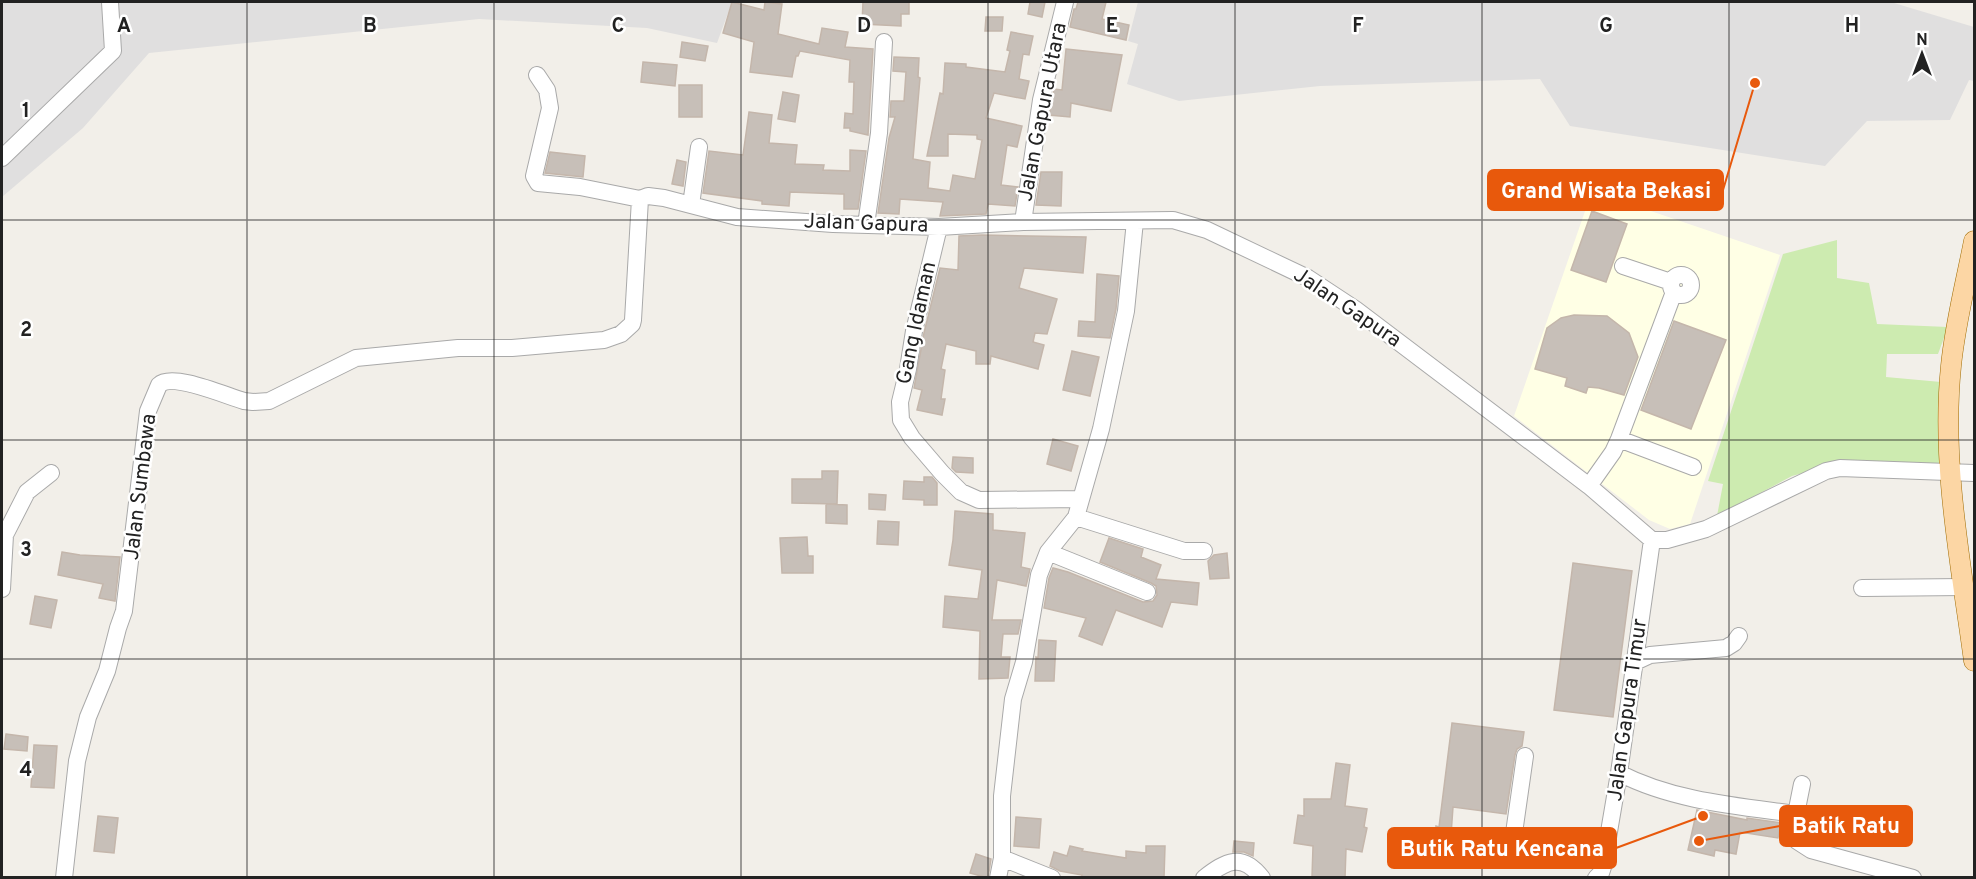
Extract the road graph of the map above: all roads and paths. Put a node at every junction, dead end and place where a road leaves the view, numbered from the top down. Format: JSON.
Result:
{"nodes":[{"id":1,"x":110,"y":2,"type":"edge"},
{"id":2,"x":1065,"y":2,"type":"edge"},
{"id":3,"x":884,"y":42,"type":"dead end"},
{"id":4,"x":537,"y":75,"type":"dead end"},
{"id":5,"x":699,"y":147,"type":"dead end"},
{"id":6,"x":2,"y":158,"type":"edge"},
{"id":7,"x":640,"y":199,"type":"junction"},
{"id":8,"x":691,"y":205,"type":"junction"},
{"id":9,"x":1135,"y":221,"type":"junction"},
{"id":10,"x":1023,"y":222,"type":"junction"},
{"id":11,"x":866,"y":225,"type":"junction"},
{"id":12,"x":939,"y":227,"type":"junction"},
{"id":13,"x":1974,"y":241,"type":"edge"},
{"id":14,"x":1623,"y":266,"type":"dead end"},
{"id":15,"x":1969,"y":299,"type":"edge"},
{"id":16,"x":1619,"y":439,"type":"junction"},
{"id":17,"x":1693,"y":467,"type":"dead end"},
{"id":18,"x":51,"y":473,"type":"dead end"},
{"id":19,"x":1950,"y":473,"type":"junction"},
{"id":20,"x":1974,"y":473,"type":"edge"},
{"id":21,"x":1589,"y":486,"type":"junction"},
{"id":22,"x":1081,"y":499,"type":"junction"},
{"id":23,"x":1076,"y":517,"type":"junction"},
{"id":24,"x":1652,"y":540,"type":"junction"},
{"id":25,"x":1204,"y":551,"type":"dead end"},
{"id":26,"x":1048,"y":552,"type":"junction"},
{"id":27,"x":1964,"y":587,"type":"junction"},
{"id":28,"x":1862,"y":588,"type":"dead end"},
{"id":29,"x":2,"y":589,"type":"edge"},
{"id":30,"x":1147,"y":592,"type":"dead end"},
{"id":31,"x":1739,"y":636,"type":"dead end"},
{"id":32,"x":1974,"y":661,"type":"edge"},
{"id":33,"x":1635,"y":662,"type":"junction"},
{"id":34,"x":1525,"y":756,"type":"dead end"},
{"id":35,"x":1619,"y":773,"type":"junction"},
{"id":36,"x":1802,"y":784,"type":"dead end"},
{"id":37,"x":1796,"y":814,"type":"junction"},
{"id":38,"x":1457,"y":843,"type":"dead end"},
{"id":39,"x":1512,"y":847,"type":"junction"},
{"id":40,"x":1606,"y":854,"type":"junction"},
{"id":41,"x":1002,"y":858,"type":"junction"},
{"id":42,"x":64,"y":878,"type":"edge"},
{"id":43,"x":998,"y":878,"type":"edge"},
{"id":44,"x":1052,"y":878,"type":"edge"},
{"id":45,"x":1204,"y":878,"type":"edge"},
{"id":46,"x":1262,"y":878,"type":"edge"},
{"id":47,"x":1596,"y":878,"type":"edge"},
{"id":48,"x":1913,"y":878,"type":"edge"}],
"edges":[{"from":1,"to":6,"type":"street"},
{"from":2,"to":10,"type":"street","name":"Jalan Gapura Utara"},
{"from":3,"to":11,"type":"street"},
{"from":4,"to":7,"type":"street","name":"Jalan Gapura"},
{"from":5,"to":8,"type":"street"},
{"from":7,"to":8,"type":"street","name":"Jalan Gapura"},
{"from":7,"to":42,"type":"street","name":"Jalan Sumbawa"},
{"from":8,"to":11,"type":"street","name":"Jalan Gapura"},
{"from":9,"to":10,"type":"street","name":"Jalan Gapura"},
{"from":9,"to":21,"type":"street","name":"Jalan Gapura"},
{"from":9,"to":22,"type":"street"},
{"from":10,"to":12,"type":"street","name":"Jalan Gapura"},
{"from":11,"to":12,"type":"street","name":"Jalan Gapura"},
{"from":12,"to":22,"type":"street","name":"Gang Idaman"},
{"from":13,"to":15,"type":"main road"},
{"from":14,"to":16,"type":"street"},
{"from":15,"to":19,"type":"main road"},
{"from":16,"to":17,"type":"street"},
{"from":16,"to":21,"type":"street"},
{"from":18,"to":29,"type":"street"},
{"from":19,"to":20,"type":"street"},
{"from":19,"to":24,"type":"street"},
{"from":19,"to":27,"type":"main road"},
{"from":21,"to":24,"type":"street","name":"Jalan Gapura"},
{"from":22,"to":23,"type":"street"},
{"from":23,"to":25,"type":"street"},
{"from":23,"to":26,"type":"street"},
{"from":24,"to":33,"type":"street","name":"Jalan Gapura Timur"},
{"from":26,"to":30,"type":"street"},
{"from":26,"to":41,"type":"street"},
{"from":27,"to":28,"type":"street"},
{"from":27,"to":32,"type":"main road"},
{"from":31,"to":33,"type":"street"},
{"from":33,"to":35,"type":"street","name":"Jalan Gapura Timur"},
{"from":34,"to":39,"type":"street"},
{"from":35,"to":37,"type":"street"},
{"from":35,"to":40,"type":"street","name":"Jalan Gapura Timur"},
{"from":36,"to":37,"type":"street"},
{"from":37,"to":48,"type":"street"},
{"from":38,"to":39,"type":"street"},
{"from":39,"to":40,"type":"street"},
{"from":40,"to":47,"type":"street","name":"Jalan Gapura Timur"},
{"from":41,"to":43,"type":"street"},
{"from":41,"to":44,"type":"street"},
{"from":45,"to":46,"type":"street"}]}
